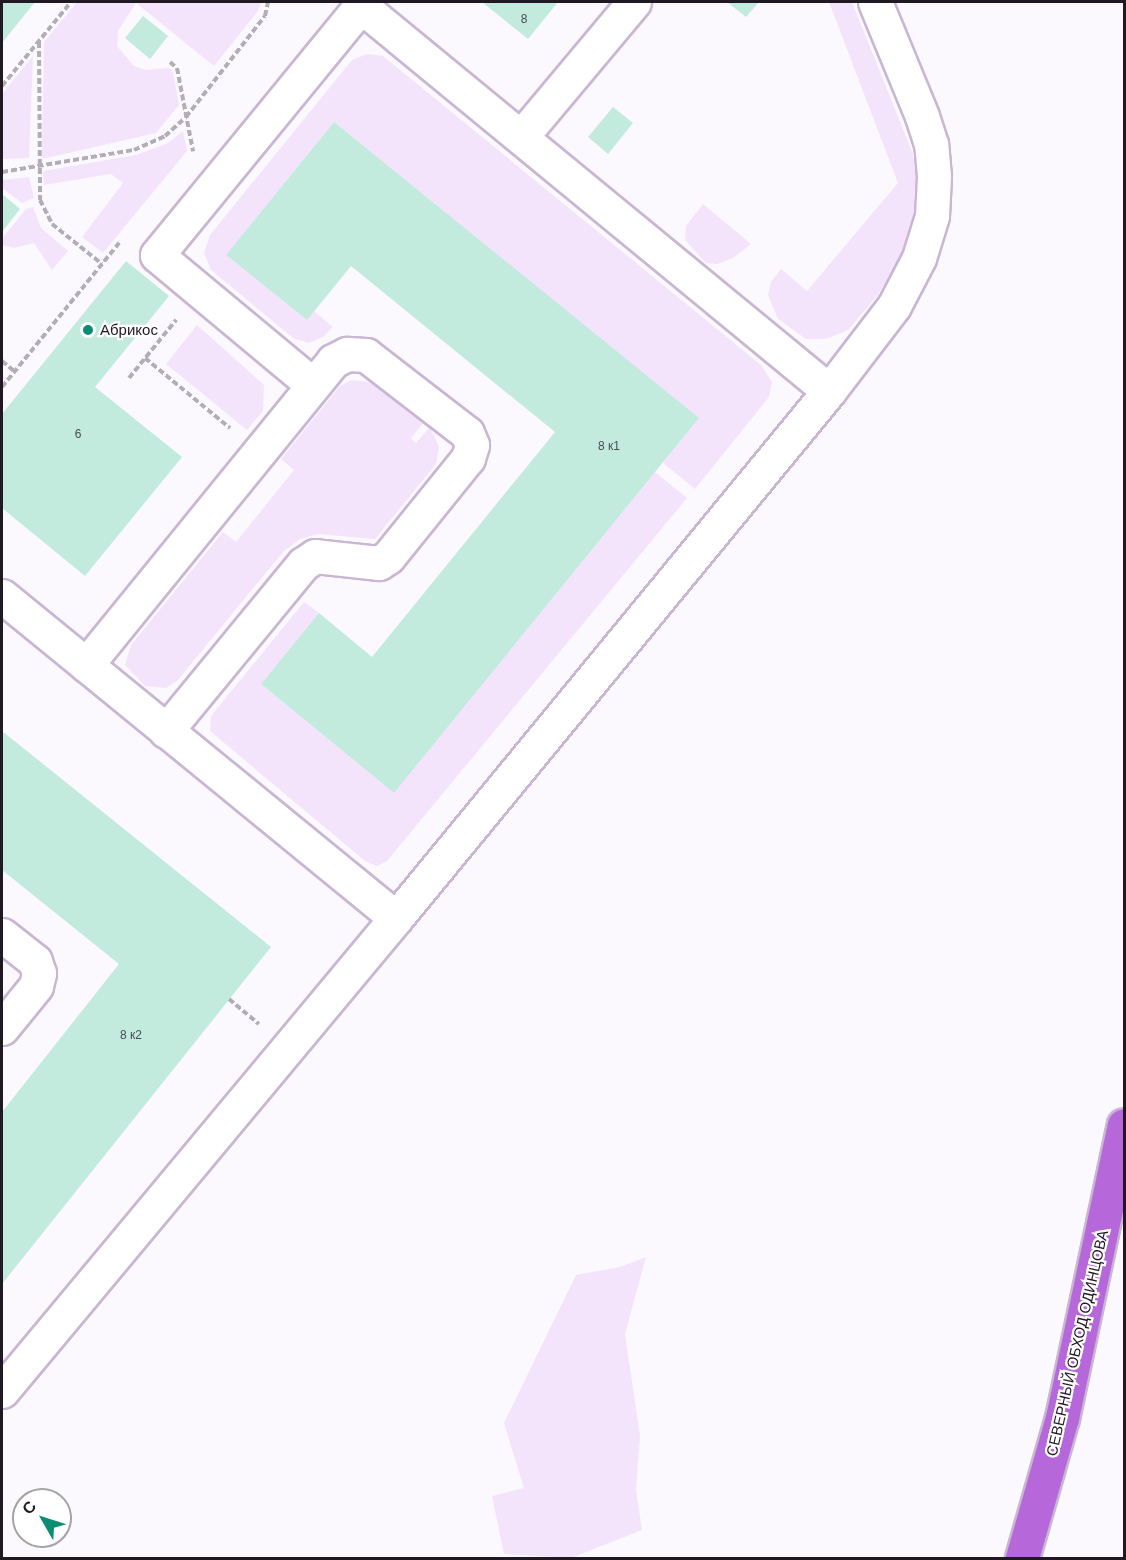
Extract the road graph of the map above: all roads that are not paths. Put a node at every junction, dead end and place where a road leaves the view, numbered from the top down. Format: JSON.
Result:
{"nodes":[{"id":1,"x":634,"y":2,"type":"edge"},
{"id":2,"x":875,"y":2,"type":"edge"},
{"id":3,"x":521,"y":137,"type":"junction"},
{"id":4,"x":313,"y":385,"type":"junction"},
{"id":5,"x":829,"y":391,"type":"junction"},
{"id":6,"x":2,"y":596,"type":"edge"},
{"id":7,"x":86,"y":665,"type":"junction"},
{"id":8,"x":166,"y":731,"type":"junction"},
{"id":9,"x":396,"y":918,"type":"junction"},
{"id":10,"x":2,"y":935,"type":"edge"},
{"id":11,"x":2,"y":1028,"type":"edge"},
{"id":12,"x":1125,"y":1125,"type":"edge"},
{"id":13,"x":2,"y":1391,"type":"edge"},
{"id":14,"x":1022,"y":1558,"type":"edge"}],
"edges":[{"from":1,"to":3,"type":"lane"},
{"from":2,"to":5,"type":"lane"},
{"from":3,"to":4,"type":"lane"},
{"from":3,"to":5,"type":"lane"},
{"from":4,"to":7,"type":"lane"},
{"from":4,"to":8,"type":"lane"},
{"from":5,"to":9,"type":"lane"},
{"from":6,"to":7,"type":"lane"},
{"from":7,"to":8,"type":"lane"},
{"from":8,"to":9,"type":"lane"},
{"from":9,"to":13,"type":"lane"},
{"from":10,"to":11,"type":"lane"},
{"from":12,"to":14,"type":"highway","name":"СЕВЕРНЫЙ ОБХОД ОДИНЦОВА"}]}
